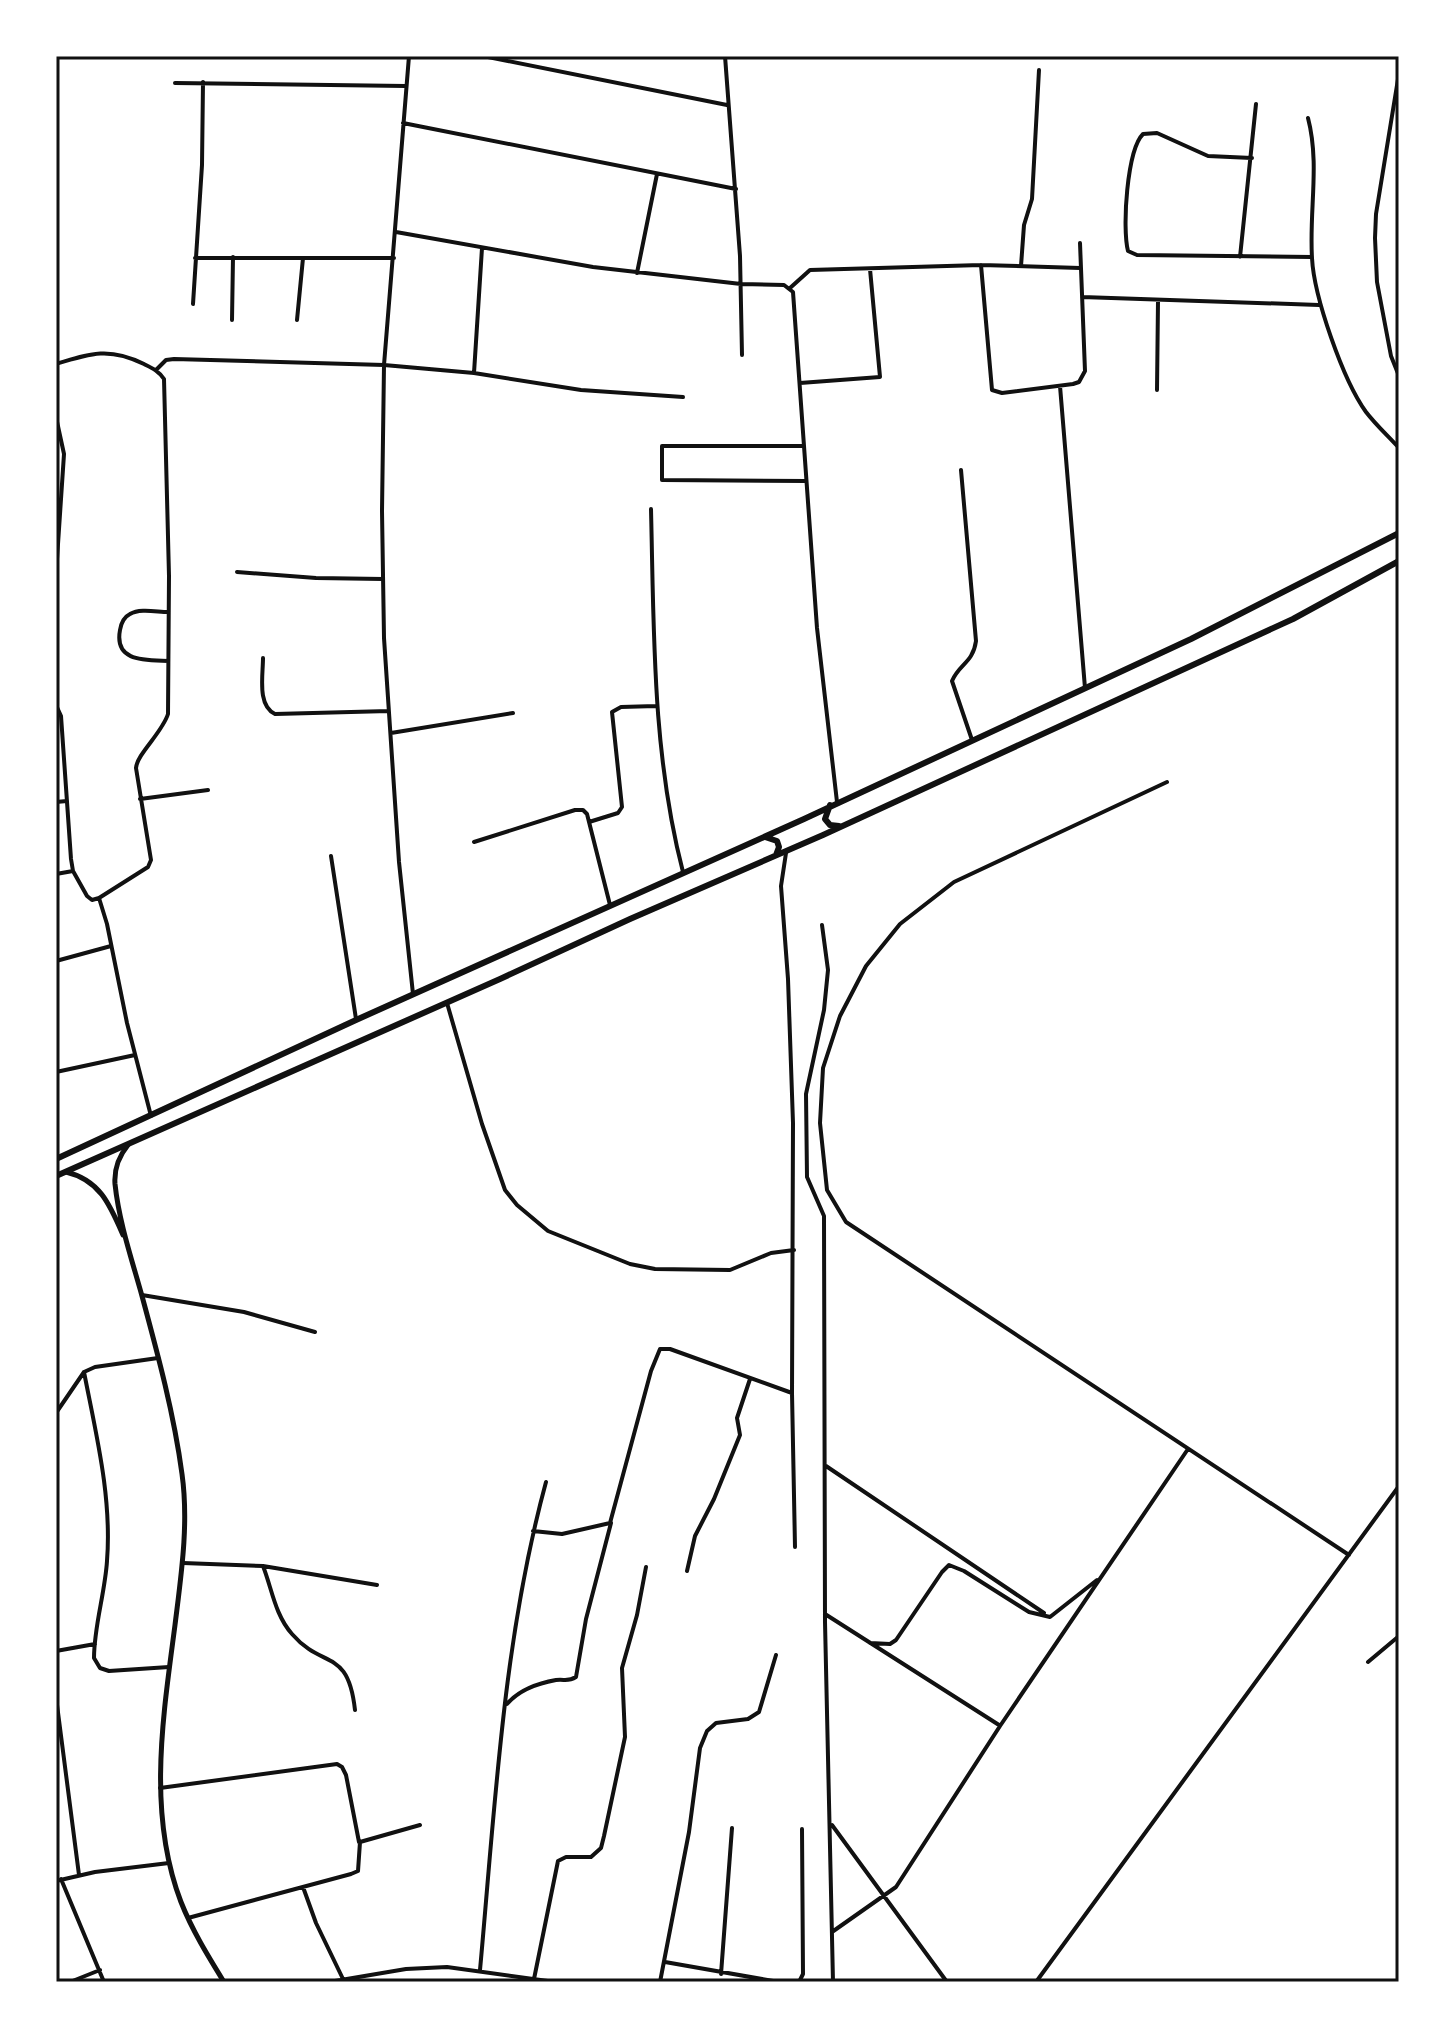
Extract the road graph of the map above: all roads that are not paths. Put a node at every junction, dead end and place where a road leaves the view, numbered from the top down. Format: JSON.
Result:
{"nodes":[{"id":1,"x":409,"y":56,"type":"edge"},
{"id":2,"x":483,"y":56,"type":"edge"},
{"id":3,"x":725,"y":56,"type":"edge"},
{"id":4,"x":1039,"y":70,"type":"dead end"},
{"id":5,"x":1399,"y":73,"type":"edge"},
{"id":6,"x":203,"y":82,"type":"junction"},
{"id":7,"x":175,"y":83,"type":"dead end"},
{"id":8,"x":406,"y":86,"type":"junction"},
{"id":9,"x":1398,"y":87,"type":"edge"},
{"id":10,"x":1256,"y":104,"type":"dead end"},
{"id":11,"x":728,"y":105,"type":"junction"},
{"id":12,"x":1308,"y":118,"type":"dead end"},
{"id":13,"x":403,"y":123,"type":"junction"},
{"id":14,"x":1252,"y":158,"type":"junction"},
{"id":15,"x":657,"y":174,"type":"junction"},
{"id":16,"x":736,"y":189,"type":"junction"},
{"id":17,"x":396,"y":232,"type":"junction"},
{"id":18,"x":1080,"y":243,"type":"dead end"},
{"id":19,"x":482,"y":248,"type":"junction"},
{"id":20,"x":233,"y":257,"type":"junction"},
{"id":21,"x":1240,"y":257,"type":"junction"},
{"id":22,"x":1312,"y":257,"type":"junction"},
{"id":23,"x":195,"y":258,"type":"junction"},
{"id":24,"x":303,"y":258,"type":"junction"},
{"id":25,"x":394,"y":258,"type":"junction"},
{"id":26,"x":981,"y":265,"type":"junction"},
{"id":27,"x":1021,"y":266,"type":"junction"},
{"id":28,"x":1080,"y":268,"type":"junction"},
{"id":29,"x":870,"y":269,"type":"junction"},
{"id":30,"x":637,"y":273,"type":"junction"},
{"id":31,"x":741,"y":284,"type":"junction"},
{"id":32,"x":790,"y":288,"type":"junction"},
{"id":33,"x":1082,"y":297,"type":"junction"},
{"id":34,"x":1158,"y":301,"type":"junction"},
{"id":35,"x":193,"y":304,"type":"dead end"},
{"id":36,"x":1320,"y":305,"type":"junction"},
{"id":37,"x":232,"y":320,"type":"dead end"},
{"id":38,"x":297,"y":320,"type":"dead end"},
{"id":39,"x":742,"y":355,"type":"dead end"},
{"id":40,"x":56,"y":364,"type":"edge"},
{"id":41,"x":384,"y":365,"type":"junction"},
{"id":42,"x":156,"y":370,"type":"junction"},
{"id":43,"x":474,"y":373,"type":"junction"},
{"id":44,"x":1399,"y":376,"type":"edge"},
{"id":45,"x":799,"y":383,"type":"junction"},
{"id":46,"x":1060,"y":386,"type":"junction"},
{"id":47,"x":1157,"y":390,"type":"dead end"},
{"id":48,"x":683,"y":397,"type":"dead end"},
{"id":49,"x":56,"y":417,"type":"edge"},
{"id":50,"x":804,"y":446,"type":"junction"},
{"id":51,"x":1399,"y":448,"type":"edge"},
{"id":52,"x":961,"y":470,"type":"dead end"},
{"id":53,"x":806,"y":481,"type":"junction"},
{"id":54,"x":59,"y":498,"type":"edge"},
{"id":55,"x":651,"y":509,"type":"dead end"},
{"id":56,"x":1399,"y":533,"type":"edge"},
{"id":57,"x":1399,"y":561,"type":"edge"},
{"id":58,"x":237,"y":572,"type":"dead end"},
{"id":59,"x":56,"y":574,"type":"edge"},
{"id":60,"x":383,"y":579,"type":"junction"},
{"id":61,"x":169,"y":612,"type":"junction"},
{"id":62,"x":263,"y":658,"type":"dead end"},
{"id":63,"x":168,"y":661,"type":"junction"},
{"id":64,"x":1085,"y":688,"type":"junction"},
{"id":65,"x":56,"y":705,"type":"edge"},
{"id":66,"x":656,"y":706,"type":"junction"},
{"id":67,"x":389,"y":711,"type":"junction"},
{"id":68,"x":513,"y":713,"type":"dead end"},
{"id":69,"x":391,"y":733,"type":"junction"},
{"id":70,"x":972,"y":740,"type":"junction"},
{"id":71,"x":1167,"y":782,"type":"dead end"},
{"id":72,"x":208,"y":790,"type":"dead end"},
{"id":73,"x":140,"y":799,"type":"junction"},
{"id":74,"x":67,"y":801,"type":"junction"},
{"id":75,"x":56,"y":802,"type":"edge"},
{"id":76,"x":834,"y":804,"type":"junction"},
{"id":77,"x":589,"y":822,"type":"junction"},
{"id":78,"x":841,"y":826,"type":"junction"},
{"id":79,"x":764,"y":836,"type":"junction"},
{"id":80,"x":474,"y":842,"type":"dead end"},
{"id":81,"x":786,"y":850,"type":"junction"},
{"id":82,"x":776,"y":855,"type":"junction"},
{"id":83,"x":331,"y":856,"type":"dead end"},
{"id":84,"x":73,"y":871,"type":"junction"},
{"id":85,"x":683,"y":872,"type":"junction"},
{"id":86,"x":56,"y":874,"type":"edge"},
{"id":87,"x":99,"y":898,"type":"junction"},
{"id":88,"x":610,"y":905,"type":"junction"},
{"id":89,"x":822,"y":925,"type":"dead end"},
{"id":90,"x":111,"y":946,"type":"junction"},
{"id":91,"x":56,"y":961,"type":"edge"},
{"id":92,"x":413,"y":994,"type":"junction"},
{"id":93,"x":447,"y":1003,"type":"junction"},
{"id":94,"x":356,"y":1020,"type":"junction"},
{"id":95,"x":135,"y":1055,"type":"junction"},
{"id":96,"x":56,"y":1072,"type":"edge"},
{"id":97,"x":151,"y":1116,"type":"junction"},
{"id":98,"x":129,"y":1144,"type":"junction"},
{"id":99,"x":56,"y":1159,"type":"edge"},
{"id":100,"x":58,"y":1175,"type":"edge"},
{"id":101,"x":128,"y":1247,"type":"junction"},
{"id":102,"x":794,"y":1250,"type":"junction"},
{"id":103,"x":142,"y":1295,"type":"junction"},
{"id":104,"x":315,"y":1332,"type":"dead end"},
{"id":105,"x":158,"y":1358,"type":"junction"},
{"id":106,"x":84,"y":1372,"type":"junction"},
{"id":107,"x":750,"y":1379,"type":"junction"},
{"id":108,"x":792,"y":1393,"type":"junction"},
{"id":109,"x":56,"y":1413,"type":"edge"},
{"id":110,"x":1188,"y":1449,"type":"junction"},
{"id":111,"x":824,"y":1464,"type":"junction"},
{"id":112,"x":546,"y":1482,"type":"dead end"},
{"id":113,"x":1399,"y":1486,"type":"edge"},
{"id":114,"x":612,"y":1519,"type":"junction"},
{"id":115,"x":533,"y":1531,"type":"junction"},
{"id":116,"x":795,"y":1547,"type":"dead end"},
{"id":117,"x":1349,"y":1555,"type":"junction"},
{"id":118,"x":183,"y":1563,"type":"junction"},
{"id":119,"x":263,"y":1566,"type":"junction"},
{"id":120,"x":646,"y":1567,"type":"dead end"},
{"id":121,"x":687,"y":1571,"type":"dead end"},
{"id":122,"x":1101,"y":1577,"type":"junction"},
{"id":123,"x":377,"y":1585,"type":"dead end"},
{"id":124,"x":825,"y":1614,"type":"junction"},
{"id":125,"x":1050,"y":1617,"type":"junction"},
{"id":126,"x":1399,"y":1636,"type":"edge"},
{"id":127,"x":870,"y":1643,"type":"junction"},
{"id":128,"x":95,"y":1644,"type":"junction"},
{"id":129,"x":56,"y":1651,"type":"edge"},
{"id":130,"x":776,"y":1655,"type":"dead end"},
{"id":131,"x":1368,"y":1662,"type":"dead end"},
{"id":132,"x":169,"y":1667,"type":"junction"},
{"id":133,"x":56,"y":1697,"type":"edge"},
{"id":134,"x":506,"y":1705,"type":"junction"},
{"id":135,"x":355,"y":1710,"type":"dead end"},
{"id":136,"x":1000,"y":1726,"type":"junction"},
{"id":137,"x":160,"y":1788,"type":"junction"},
{"id":138,"x":830,"y":1823,"type":"junction"},
{"id":139,"x":420,"y":1825,"type":"dead end"},
{"id":140,"x":732,"y":1828,"type":"dead end"},
{"id":141,"x":802,"y":1829,"type":"dead end"},
{"id":142,"x":360,"y":1842,"type":"junction"},
{"id":143,"x":169,"y":1863,"type":"junction"},
{"id":144,"x":79,"y":1875,"type":"junction"},
{"id":145,"x":59,"y":1880,"type":"edge"},
{"id":146,"x":303,"y":1887,"type":"junction"},
{"id":147,"x":885,"y":1897,"type":"junction"},
{"id":148,"x":188,"y":1918,"type":"junction"},
{"id":149,"x":832,"y":1932,"type":"junction"},
{"id":150,"x":665,"y":1962,"type":"junction"},
{"id":151,"x":100,"y":1970,"type":"junction"},
{"id":152,"x":480,"y":1970,"type":"junction"},
{"id":153,"x":721,"y":1974,"type":"junction"},
{"id":154,"x":343,"y":1979,"type":"junction"},
{"id":155,"x":534,"y":1979,"type":"junction"},
{"id":156,"x":70,"y":1982,"type":"edge"},
{"id":157,"x":104,"y":1982,"type":"edge"},
{"id":158,"x":224,"y":1982,"type":"edge"},
{"id":159,"x":329,"y":1982,"type":"edge"},
{"id":160,"x":555,"y":1982,"type":"edge"},
{"id":161,"x":660,"y":1982,"type":"edge"},
{"id":162,"x":779,"y":1982,"type":"edge"},
{"id":163,"x":799,"y":1982,"type":"edge"},
{"id":164,"x":833,"y":1982,"type":"edge"},
{"id":165,"x":947,"y":1982,"type":"edge"},
{"id":166,"x":1036,"y":1982,"type":"edge"}],
"edges":[{"from":1,"to":8,"type":"street"},
{"from":2,"to":11,"type":"street"},
{"from":3,"to":11,"type":"street"},
{"from":4,"to":27,"type":"street"},
{"from":5,"to":9,"type":"street"},
{"from":6,"to":7,"type":"street"},
{"from":6,"to":8,"type":"street"},
{"from":6,"to":23,"type":"street"},
{"from":8,"to":13,"type":"street"},
{"from":9,"to":44,"type":"street"},
{"from":10,"to":14,"type":"street"},
{"from":11,"to":16,"type":"street"},
{"from":12,"to":22,"type":"street"},
{"from":13,"to":15,"type":"street"},
{"from":13,"to":17,"type":"street"},
{"from":14,"to":21,"type":"street"},
{"from":14,"to":21,"type":"street"},
{"from":15,"to":16,"type":"street"},
{"from":15,"to":30,"type":"street"},
{"from":16,"to":31,"type":"street"},
{"from":17,"to":19,"type":"street"},
{"from":17,"to":25,"type":"street"},
{"from":18,"to":28,"type":"street"},
{"from":19,"to":30,"type":"street"},
{"from":19,"to":43,"type":"street"},
{"from":20,"to":23,"type":"street"},
{"from":20,"to":24,"type":"street"},
{"from":20,"to":37,"type":"street"},
{"from":21,"to":22,"type":"street"},
{"from":22,"to":36,"type":"street"},
{"from":23,"to":35,"type":"street"},
{"from":24,"to":25,"type":"street"},
{"from":24,"to":38,"type":"street"},
{"from":25,"to":41,"type":"street"},
{"from":26,"to":27,"type":"street"},
{"from":26,"to":29,"type":"street"},
{"from":26,"to":46,"type":"street"},
{"from":27,"to":28,"type":"street"},
{"from":28,"to":33,"type":"street"},
{"from":29,"to":32,"type":"street"},
{"from":29,"to":45,"type":"street"},
{"from":30,"to":31,"type":"street"},
{"from":31,"to":32,"type":"street"},
{"from":31,"to":39,"type":"street"},
{"from":32,"to":45,"type":"street"},
{"from":33,"to":34,"type":"street"},
{"from":33,"to":46,"type":"street"},
{"from":34,"to":36,"type":"street"},
{"from":34,"to":47,"type":"street"},
{"from":36,"to":51,"type":"street"},
{"from":40,"to":42,"type":"street"},
{"from":41,"to":42,"type":"street"},
{"from":41,"to":43,"type":"street"},
{"from":41,"to":60,"type":"street"},
{"from":42,"to":61,"type":"street"},
{"from":43,"to":48,"type":"street"},
{"from":45,"to":50,"type":"street"},
{"from":46,"to":64,"type":"street"},
{"from":49,"to":54,"type":"street"},
{"from":50,"to":53,"type":"street"},
{"from":50,"to":53,"type":"street"},
{"from":52,"to":70,"type":"street"},
{"from":53,"to":76,"type":"street"},
{"from":54,"to":59,"type":"street"},
{"from":55,"to":66,"type":"street"},
{"from":56,"to":64,"type":"highway"},
{"from":57,"to":78,"type":"highway"},
{"from":58,"to":60,"type":"street"},
{"from":60,"to":67,"type":"street"},
{"from":61,"to":63,"type":"street"},
{"from":61,"to":63,"type":"street"},
{"from":62,"to":67,"type":"street"},
{"from":63,"to":73,"type":"street"},
{"from":64,"to":70,"type":"highway"},
{"from":65,"to":74,"type":"street"},
{"from":66,"to":77,"type":"street"},
{"from":66,"to":85,"type":"street"},
{"from":67,"to":69,"type":"street"},
{"from":68,"to":69,"type":"street"},
{"from":69,"to":92,"type":"street"},
{"from":70,"to":76,"type":"highway"},
{"from":71,"to":110,"type":"street"},
{"from":72,"to":73,"type":"street"},
{"from":73,"to":87,"type":"street"},
{"from":74,"to":75,"type":"street"},
{"from":74,"to":84,"type":"street"},
{"from":76,"to":78,"type":"highway"},
{"from":76,"to":79,"type":"highway"},
{"from":77,"to":80,"type":"street"},
{"from":77,"to":88,"type":"street"},
{"from":78,"to":81,"type":"highway"},
{"from":79,"to":82,"type":"highway"},
{"from":79,"to":85,"type":"highway"},
{"from":81,"to":82,"type":"highway"},
{"from":81,"to":102,"type":"street"},
{"from":82,"to":93,"type":"highway"},
{"from":83,"to":94,"type":"street"},
{"from":84,"to":86,"type":"street"},
{"from":84,"to":87,"type":"street"},
{"from":85,"to":88,"type":"highway"},
{"from":87,"to":90,"type":"street"},
{"from":88,"to":92,"type":"highway"},
{"from":89,"to":111,"type":"street"},
{"from":90,"to":91,"type":"street"},
{"from":90,"to":95,"type":"street"},
{"from":92,"to":94,"type":"highway"},
{"from":93,"to":98,"type":"highway"},
{"from":93,"to":102,"type":"street"},
{"from":94,"to":97,"type":"highway"},
{"from":95,"to":96,"type":"street"},
{"from":95,"to":97,"type":"street"},
{"from":97,"to":99,"type":"highway"},
{"from":98,"to":100,"type":"highway"},
{"from":98,"to":101,"type":"street"},
{"from":100,"to":101,"type":"street"},
{"from":101,"to":103,"type":"street"},
{"from":102,"to":108,"type":"street"},
{"from":103,"to":104,"type":"street"},
{"from":103,"to":105,"type":"street"},
{"from":105,"to":106,"type":"street"},
{"from":105,"to":118,"type":"street"},
{"from":106,"to":109,"type":"street"},
{"from":106,"to":128,"type":"street"},
{"from":107,"to":108,"type":"street"},
{"from":107,"to":114,"type":"street"},
{"from":107,"to":121,"type":"street"},
{"from":108,"to":116,"type":"street"},
{"from":110,"to":117,"type":"street"},
{"from":110,"to":122,"type":"street"},
{"from":111,"to":124,"type":"street"},
{"from":111,"to":125,"type":"street"},
{"from":112,"to":115,"type":"street"},
{"from":113,"to":117,"type":"street"},
{"from":114,"to":115,"type":"street"},
{"from":114,"to":134,"type":"street"},
{"from":115,"to":134,"type":"street"},
{"from":117,"to":166,"type":"street"},
{"from":118,"to":119,"type":"street"},
{"from":118,"to":132,"type":"street"},
{"from":119,"to":123,"type":"street"},
{"from":119,"to":135,"type":"street"},
{"from":120,"to":155,"type":"street"},
{"from":122,"to":125,"type":"street"},
{"from":122,"to":136,"type":"street"},
{"from":124,"to":127,"type":"street"},
{"from":124,"to":138,"type":"street"},
{"from":125,"to":127,"type":"street"},
{"from":126,"to":131,"type":"street"},
{"from":127,"to":136,"type":"street"},
{"from":128,"to":129,"type":"street"},
{"from":128,"to":132,"type":"street"},
{"from":130,"to":150,"type":"street"},
{"from":132,"to":137,"type":"street"},
{"from":133,"to":144,"type":"street"},
{"from":134,"to":152,"type":"street"},
{"from":136,"to":147,"type":"street"},
{"from":137,"to":142,"type":"street"},
{"from":137,"to":143,"type":"street"},
{"from":138,"to":147,"type":"street"},
{"from":138,"to":149,"type":"street"},
{"from":139,"to":142,"type":"street"},
{"from":140,"to":153,"type":"street"},
{"from":141,"to":163,"type":"street"},
{"from":142,"to":146,"type":"street"},
{"from":143,"to":144,"type":"street"},
{"from":143,"to":148,"type":"street"},
{"from":144,"to":145,"type":"street"},
{"from":145,"to":151,"type":"street"},
{"from":146,"to":148,"type":"street"},
{"from":146,"to":154,"type":"street"},
{"from":147,"to":149,"type":"street"},
{"from":147,"to":165,"type":"street"},
{"from":148,"to":158,"type":"street"},
{"from":149,"to":164,"type":"street"},
{"from":150,"to":153,"type":"street"},
{"from":150,"to":161,"type":"street"},
{"from":151,"to":156,"type":"street"},
{"from":151,"to":157,"type":"street"},
{"from":152,"to":154,"type":"street"},
{"from":152,"to":155,"type":"street"},
{"from":153,"to":162,"type":"street"},
{"from":154,"to":159,"type":"street"},
{"from":155,"to":160,"type":"street"}]}
